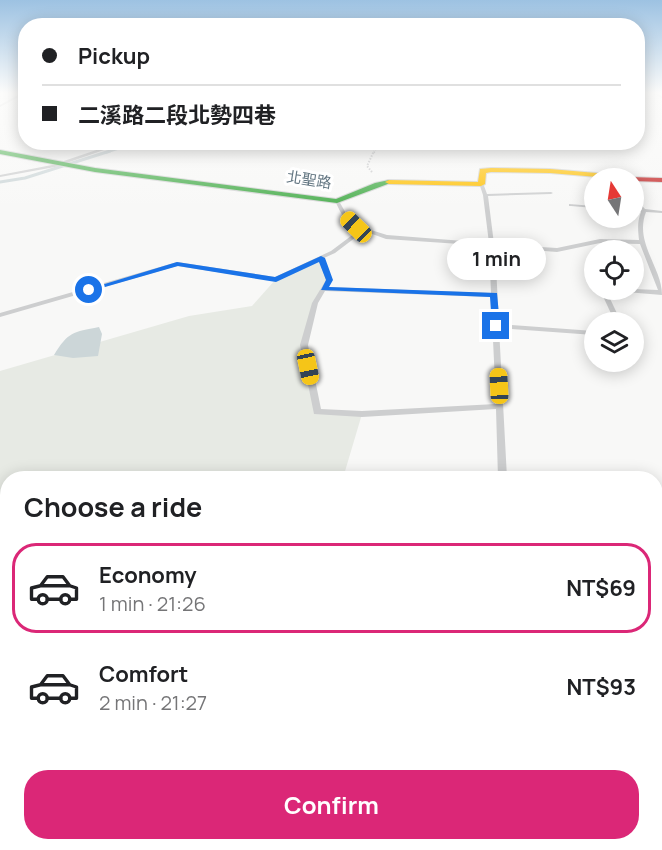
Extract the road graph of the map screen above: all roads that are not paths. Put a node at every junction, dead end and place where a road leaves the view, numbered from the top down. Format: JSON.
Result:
{"nodes":[{"id":1,"x":104,"y":150,"type":"edge"},
{"id":2,"x":0,"y":152,"type":"edge"},
{"id":3,"x":69,"y":164,"type":"junction"},
{"id":4,"x":584,"y":174,"type":"edge"},
{"id":5,"x":0,"y":176,"type":"edge"},
{"id":6,"x":644,"y":179,"type":"edge"},
{"id":7,"x":662,"y":180,"type":"edge"},
{"id":8,"x":483,"y":190,"type":"junction"},
{"id":9,"x":551,"y":193,"type":"dead end"},
{"id":10,"x":338,"y":201,"type":"junction"},
{"id":11,"x":571,"y":205,"type":"dead end"},
{"id":12,"x":584,"y":206,"type":"edge"},
{"id":13,"x":644,"y":211,"type":"edge"},
{"id":14,"x":662,"y":212,"type":"edge"},
{"id":15,"x":362,"y":230,"type":"junction"},
{"id":16,"x":584,"y":244,"type":"edge"},
{"id":17,"x":492,"y":246,"type":"junction"},
{"id":18,"x":644,"y":247,"type":"edge"},
{"id":19,"x":321,"y":258,"type":"junction"},
{"id":20,"x":324,"y":289,"type":"junction"},
{"id":21,"x":644,"y":291,"type":"edge"},
{"id":22,"x":662,"y":292,"type":"edge"},
{"id":23,"x":494,"y":295,"type":"junction"},
{"id":24,"x":0,"y":315,"type":"edge"},
{"id":25,"x":496,"y":326,"type":"junction"},
{"id":26,"x":584,"y":332,"type":"edge"},
{"id":27,"x":500,"y":406,"type":"junction"},
{"id":28,"x":503,"y":471,"type":"edge"}],
"edges":[{"from":1,"to":3,"type":"lane"},
{"from":2,"to":3,"type":"street","name":"北聖路"},
{"from":3,"to":5,"type":"lane"},
{"from":3,"to":10,"type":"street","name":"北聖路"},
{"from":4,"to":8,"type":"street"},
{"from":6,"to":7,"type":"street"},
{"from":8,"to":9,"type":"lane"},
{"from":8,"to":10,"type":"street","name":"北聖路"},
{"from":8,"to":17,"type":"lane"},
{"from":10,"to":15,"type":"lane"},
{"from":11,"to":12,"type":"lane"},
{"from":13,"to":14,"type":"lane"},
{"from":15,"to":17,"type":"lane"},
{"from":15,"to":19,"type":"lane"},
{"from":16,"to":17,"type":"lane"},
{"from":17,"to":23,"type":"lane"},
{"from":18,"to":22,"type":"lane"},
{"from":19,"to":20,"type":"lane"},
{"from":19,"to":24,"type":"lane"},
{"from":20,"to":23,"type":"lane"},
{"from":20,"to":27,"type":"lane"},
{"from":21,"to":22,"type":"lane"},
{"from":23,"to":25,"type":"lane"},
{"from":25,"to":26,"type":"lane"},
{"from":25,"to":27,"type":"lane"},
{"from":27,"to":28,"type":"lane"}]}
